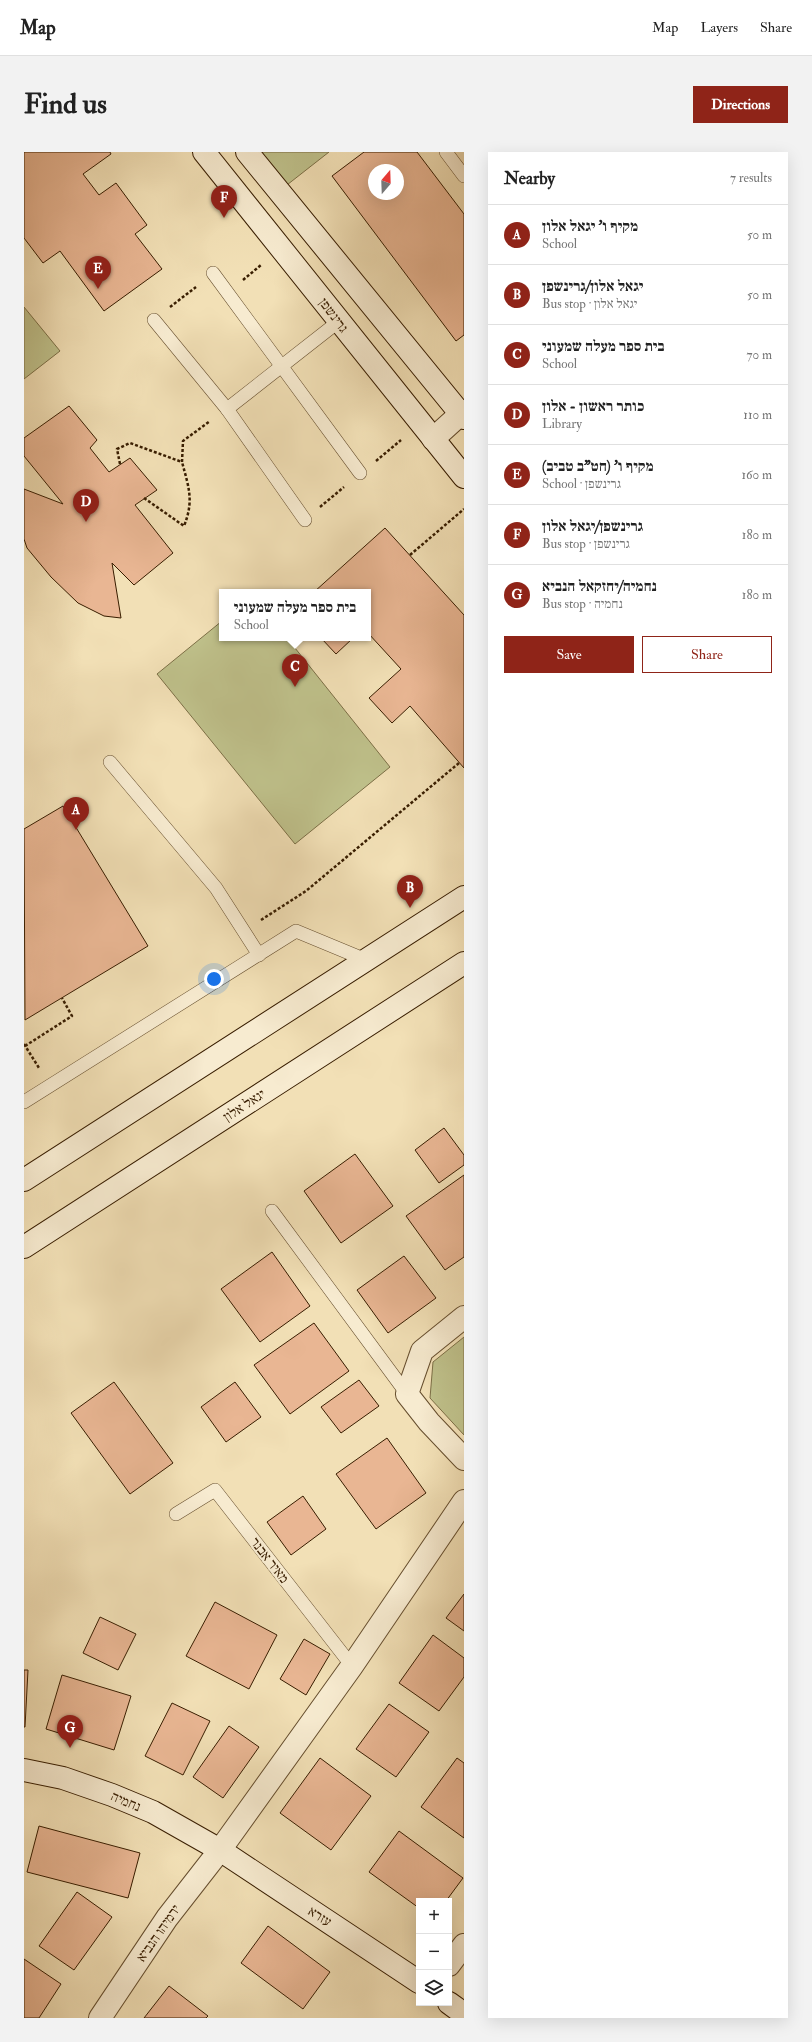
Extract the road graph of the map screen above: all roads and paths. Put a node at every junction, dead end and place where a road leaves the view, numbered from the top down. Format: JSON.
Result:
{"nodes":[{"id":1,"x":204,"y":152,"type":"edge"},
{"id":2,"x":247,"y":152,"type":"edge"},
{"id":3,"x":446,"y":152,"type":"edge"},
{"id":4,"x":464,"y":176,"type":"edge"},
{"id":5,"x":282,"y":249,"type":"junction"},
{"id":6,"x":214,"y":273,"type":"joint"},
{"id":7,"x":228,"y":292,"type":"junction"},
{"id":8,"x":154,"y":320,"type":"joint"},
{"id":9,"x":338,"y":322,"type":"junction"},
{"id":10,"x":281,"y":366,"type":"junction"},
{"id":11,"x":227,"y":410,"type":"junction"},
{"id":12,"x":463,"y":415,"type":"edge"},
{"id":13,"x":433,"y":439,"type":"junction"},
{"id":14,"x":182,"y":462,"type":"junction"},
{"id":15,"x":120,"y":464,"type":"dead end"},
{"id":16,"x":360,"y":474,"type":"dead end"},
{"id":17,"x":464,"y":477,"type":"edge"},
{"id":18,"x":144,"y":498,"type":"dead end"},
{"id":19,"x":464,"y":509,"type":"edge"},
{"id":20,"x":305,"y":520,"type":"dead end"},
{"id":21,"x":410,"y":555,"type":"dead end"},
{"id":22,"x":110,"y":762,"type":"dead end"},
{"id":23,"x":459,"y":763,"type":"dead end"},
{"id":24,"x":464,"y":898,"type":"edge"},
{"id":25,"x":243,"y":931,"type":"junction"},
{"id":26,"x":258,"y":955,"type":"junction"},
{"id":27,"x":366,"y":960,"type":"junction"},
{"id":28,"x":464,"y":963,"type":"edge"},
{"id":29,"x":62,"y":998,"type":"dead end"},
{"id":30,"x":25,"y":1045,"type":"edge"},
{"id":31,"x":51,"y":1085,"type":"junction"},
{"id":32,"x":24,"y":1102,"type":"edge"},
{"id":33,"x":24,"y":1180,"type":"edge"},
{"id":34,"x":272,"y":1211,"type":"dead end"},
{"id":35,"x":24,"y":1247,"type":"edge"},
{"id":36,"x":464,"y":1317,"type":"edge"},
{"id":37,"x":407,"y":1394,"type":"junction"},
{"id":38,"x":464,"y":1459,"type":"edge"},
{"id":39,"x":464,"y":1501,"type":"edge"},
{"id":40,"x":176,"y":1514,"type":"dead end"},
{"id":41,"x":352,"y":1666,"type":"junction"},
{"id":42,"x":24,"y":1770,"type":"edge"},
{"id":43,"x":220,"y":1850,"type":"junction"},
{"id":44,"x":464,"y":1945,"type":"edge"},
{"id":45,"x":452,"y":1961,"type":"edge"},
{"id":46,"x":416,"y":1980,"type":"edge"},
{"id":47,"x":452,"y":2005,"type":"edge"},
{"id":48,"x":464,"y":2014,"type":"edge"},
{"id":49,"x":100,"y":2018,"type":"edge"}],
"edges":[{"from":1,"to":5,"type":"street","name":"גרינשפן"},
{"from":2,"to":12,"type":"street"},
{"from":3,"to":4,"type":"lane"},
{"from":5,"to":7,"type":"path"},
{"from":5,"to":9,"type":"street","name":"גרינשפן"},
{"from":6,"to":7,"type":"lane"},
{"from":6,"to":8,"type":"path"},
{"from":7,"to":10,"type":"lane"},
{"from":8,"to":11,"type":"lane"},
{"from":9,"to":10,"type":"lane"},
{"from":9,"to":13,"type":"street","name":"גרינשפן"},
{"from":10,"to":11,"type":"lane"},
{"from":10,"to":16,"type":"lane"},
{"from":11,"to":14,"type":"path"},
{"from":11,"to":20,"type":"lane"},
{"from":12,"to":13,"type":"street"},
{"from":13,"to":17,"type":"street","name":"גרינשפן"},
{"from":14,"to":15,"type":"path"},
{"from":14,"to":18,"type":"path"},
{"from":19,"to":21,"type":"path"},
{"from":22,"to":25,"type":"lane"},
{"from":23,"to":25,"type":"path"},
{"from":24,"to":27,"type":"street"},
{"from":25,"to":26,"type":"lane"},
{"from":26,"to":27,"type":"lane"},
{"from":26,"to":31,"type":"lane"},
{"from":27,"to":33,"type":"street"},
{"from":28,"to":35,"type":"street","name":"יגאל אלון"},
{"from":29,"to":30,"type":"path"},
{"from":30,"to":31,"type":"path"},
{"from":31,"to":32,"type":"lane"},
{"from":34,"to":37,"type":"lane"},
{"from":36,"to":37,"type":"street"},
{"from":37,"to":38,"type":"street"},
{"from":39,"to":41,"type":"street"},
{"from":40,"to":41,"type":"lane","name":"מאיר אבנר"},
{"from":41,"to":43,"type":"street"},
{"from":42,"to":43,"type":"street","name":"נחמיה"},
{"from":43,"to":46,"type":"street","name":"עזרא"},
{"from":43,"to":49,"type":"street","name":"ירמיהו הנביא"},
{"from":44,"to":45,"type":"street"},
{"from":47,"to":48,"type":"street"}]}
